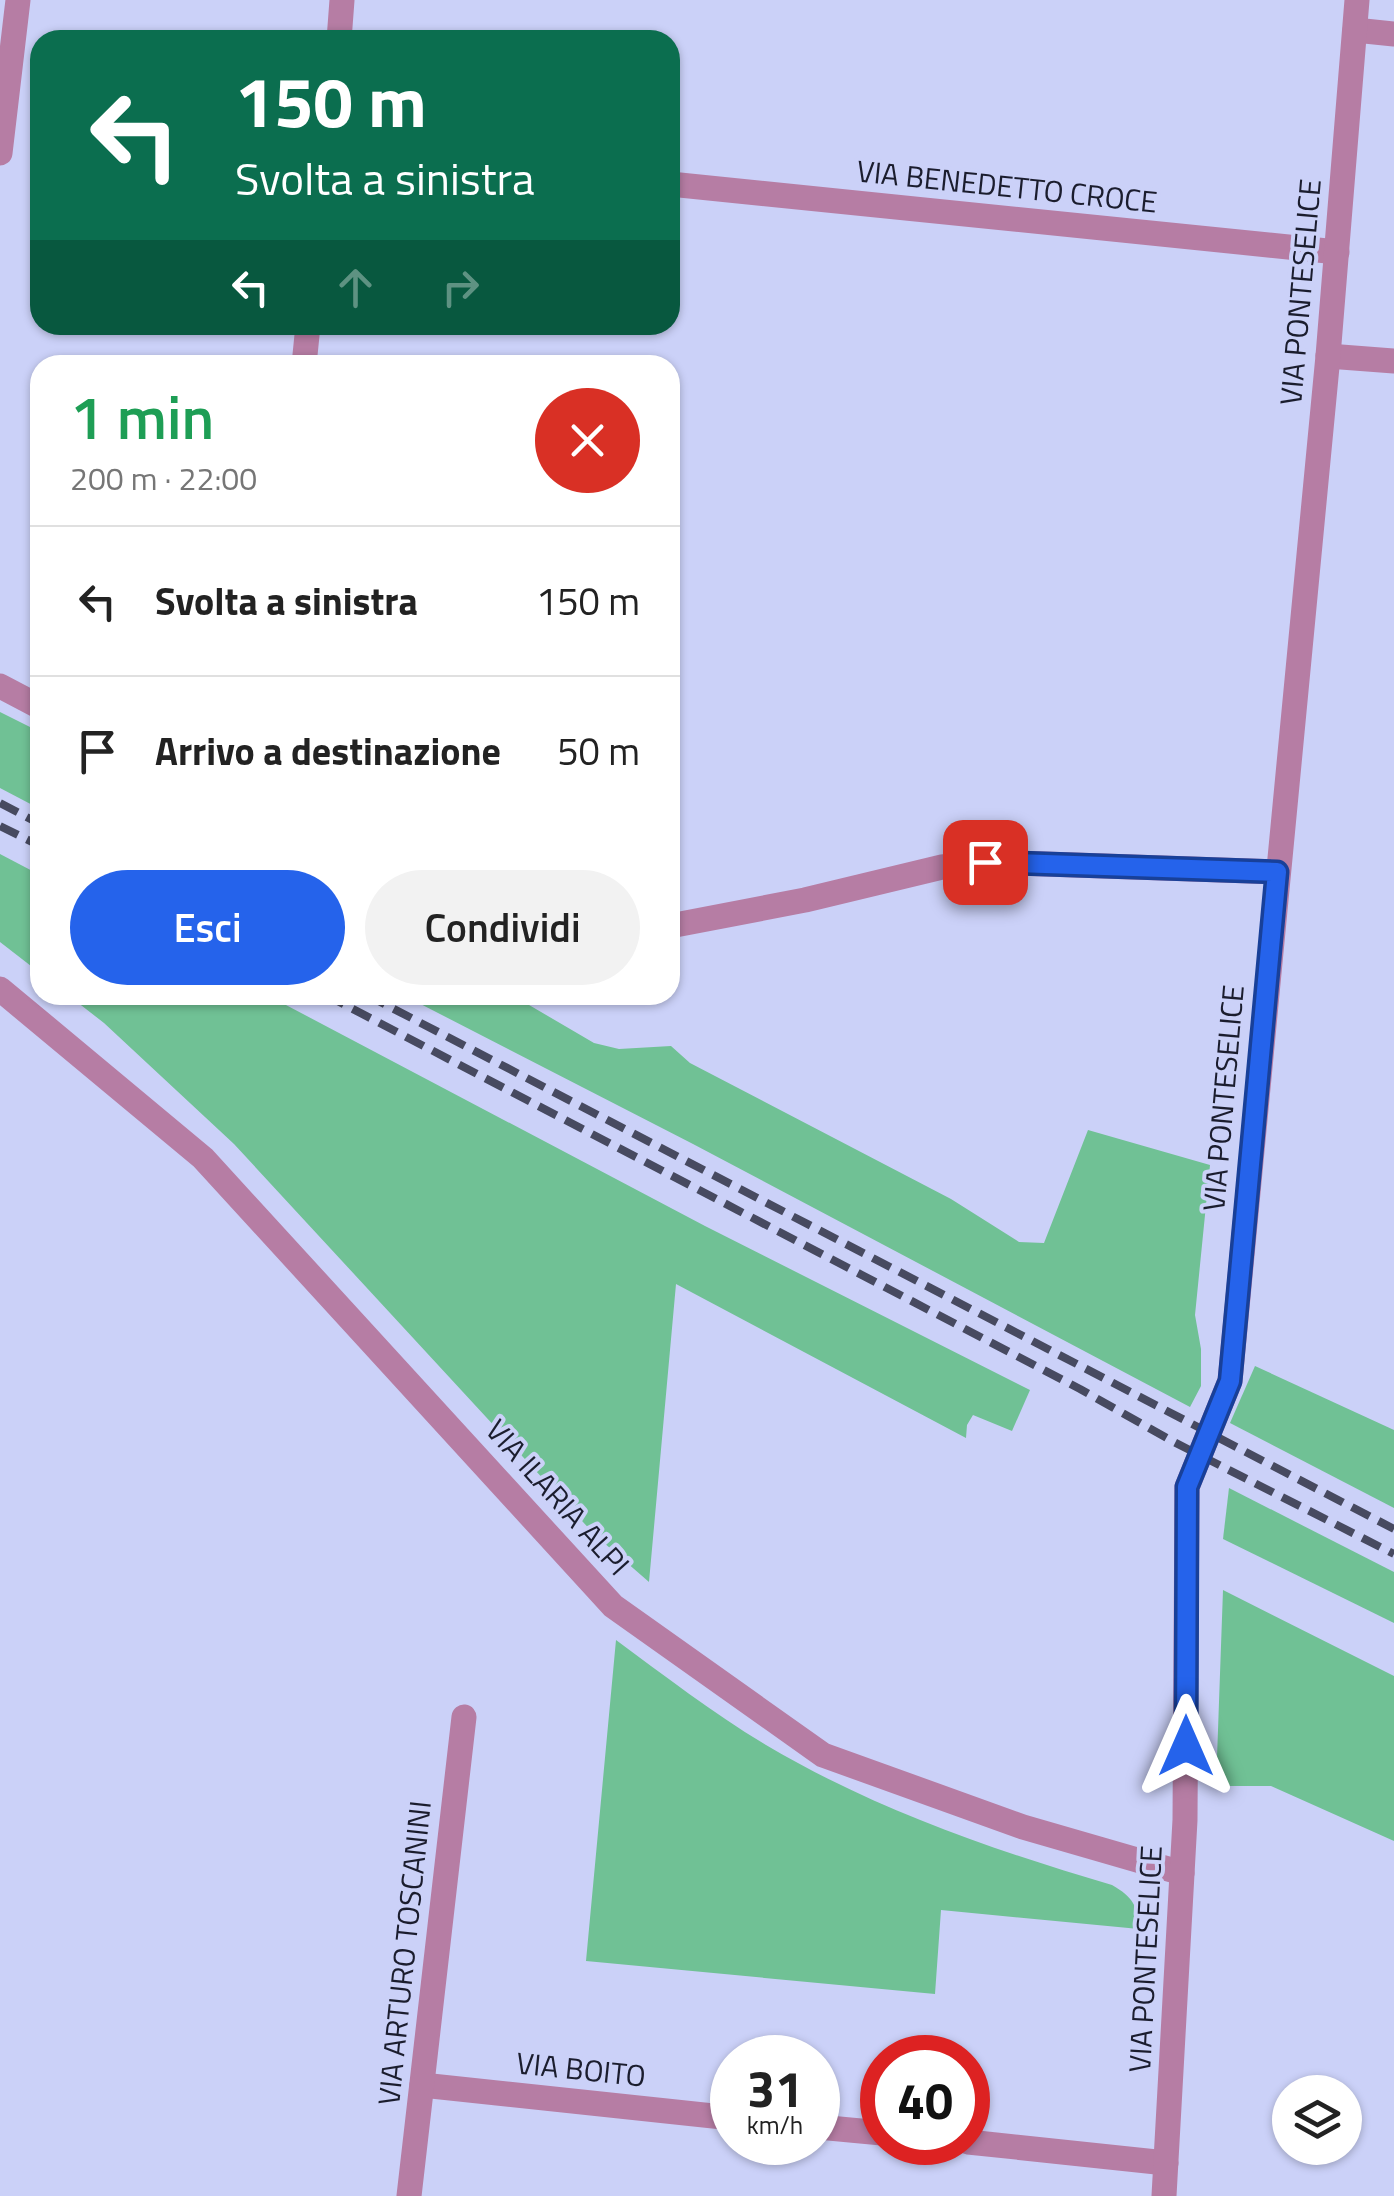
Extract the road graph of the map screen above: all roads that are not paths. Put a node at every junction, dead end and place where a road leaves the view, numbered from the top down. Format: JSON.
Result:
{"nodes":[{"id":1,"x":18,"y":0,"type":"edge"},
{"id":2,"x":342,"y":0,"type":"edge"},
{"id":3,"x":1358,"y":0,"type":"edge"},
{"id":4,"x":339,"y":30,"type":"edge"},
{"id":5,"x":1355,"y":30,"type":"junction"},
{"id":6,"x":1394,"y":34,"type":"edge"},
{"id":7,"x":0,"y":153,"type":"edge"},
{"id":8,"x":680,"y":185,"type":"edge"},
{"id":9,"x":1337,"y":252,"type":"junction"},
{"id":10,"x":1328,"y":356,"type":"junction"},
{"id":11,"x":1394,"y":361,"type":"edge"},
{"id":12,"x":0,"y":686,"type":"edge"},
{"id":13,"x":30,"y":702,"type":"edge"},
{"id":14,"x":1277,"y":872,"type":"junction"},
{"id":15,"x":680,"y":924,"type":"edge"},
{"id":16,"x":0,"y":989,"type":"edge"},
{"id":17,"x":464,"y":1718,"type":"dead end"},
{"id":18,"x":1182,"y":1873,"type":"junction"},
{"id":19,"x":422,"y":2085,"type":"junction"},
{"id":20,"x":710,"y":2116,"type":"edge"},
{"id":21,"x":990,"y":2144,"type":"edge"},
{"id":22,"x":1166,"y":2163,"type":"junction"},
{"id":23,"x":409,"y":2196,"type":"edge"},
{"id":24,"x":1164,"y":2196,"type":"edge"}],
"edges":[{"from":1,"to":7,"type":"street"},
{"from":2,"to":4,"type":"street"},
{"from":3,"to":5,"type":"street","name":"VIA PONTESELICE"},
{"from":5,"to":6,"type":"street"},
{"from":5,"to":9,"type":"street","name":"VIA PONTESELICE"},
{"from":8,"to":9,"type":"street","name":"VIA BENEDETTO CROCE"},
{"from":9,"to":10,"type":"street","name":"VIA PONTESELICE"},
{"from":10,"to":11,"type":"street"},
{"from":10,"to":14,"type":"street","name":"VIA PONTESELICE"},
{"from":12,"to":13,"type":"street"},
{"from":14,"to":15,"type":"street"},
{"from":14,"to":18,"type":"street","name":"VIA PONTESELICE"},
{"from":16,"to":18,"type":"street","name":"VIA ILARIA ALPI"},
{"from":17,"to":19,"type":"street","name":"VIA ARTURO TOSCANINI"},
{"from":18,"to":22,"type":"street","name":"VIA PONTESELICE"},
{"from":19,"to":20,"type":"street","name":"VIA BOITO"},
{"from":19,"to":23,"type":"street","name":"VIA ARTURO TOSCANINI"},
{"from":21,"to":22,"type":"street"},
{"from":22,"to":24,"type":"street","name":"VIA PONTESELICE"}]}
